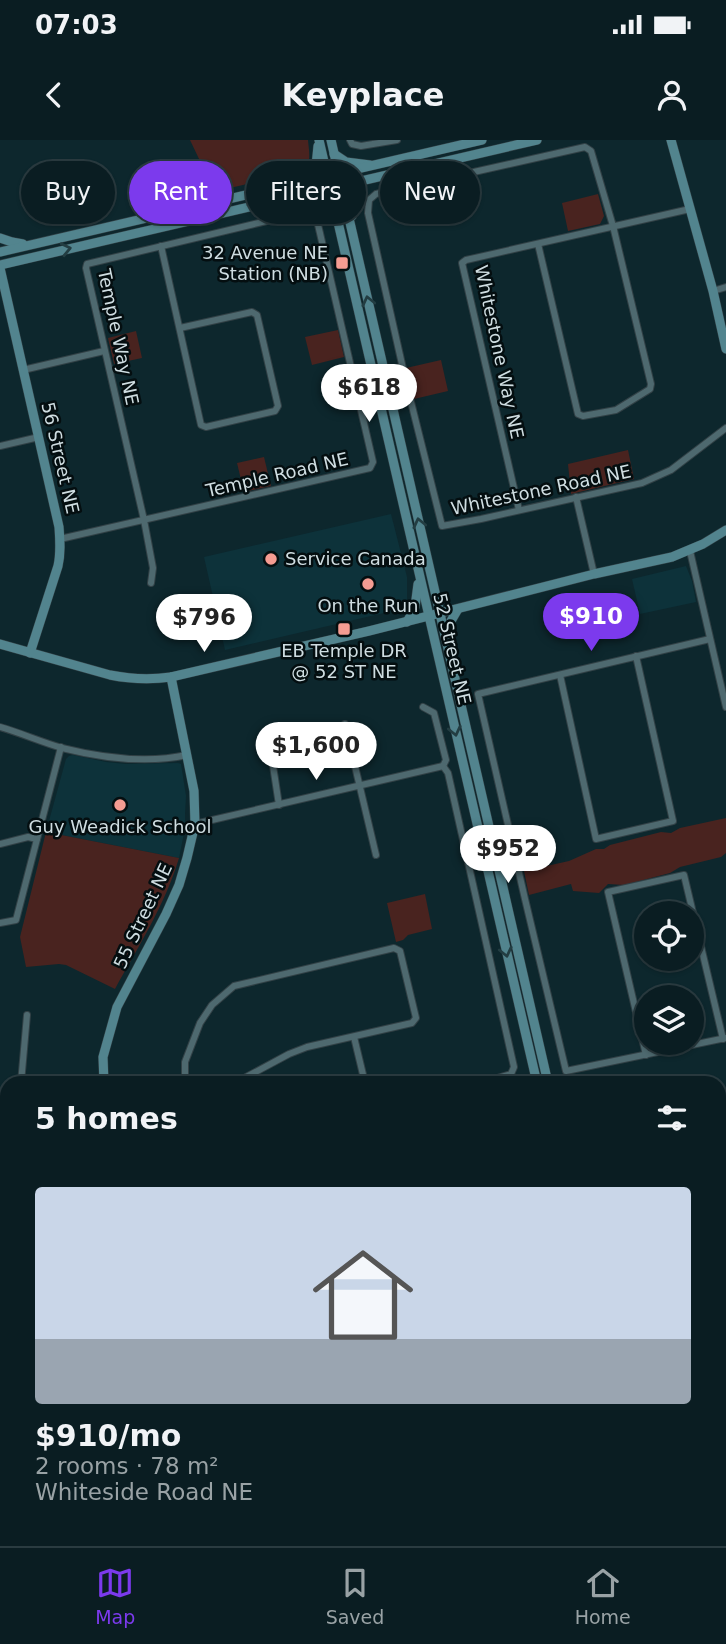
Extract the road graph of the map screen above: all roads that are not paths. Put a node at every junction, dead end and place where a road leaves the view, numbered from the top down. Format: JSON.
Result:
{"nodes":[{"id":1,"x":319,"y":140,"type":"edge"},
{"id":2,"x":331,"y":140,"type":"edge"},
{"id":3,"x":350,"y":140,"type":"edge"},
{"id":4,"x":397,"y":140,"type":"edge"},
{"id":5,"x":482,"y":140,"type":"edge"},
{"id":6,"x":537,"y":140,"type":"edge"},
{"id":7,"x":671,"y":140,"type":"edge"},
{"id":8,"x":334,"y":154,"type":"junction"},
{"id":9,"x":317,"y":161,"type":"edge"},
{"id":10,"x":324,"y":161,"type":"edge"},
{"id":11,"x":336,"y":161,"type":"edge"},
{"id":12,"x":375,"y":166,"type":"junction"},
{"id":13,"x":366,"y":168,"type":"edge"},
{"id":14,"x":366,"y":180,"type":"edge"},
{"id":15,"x":246,"y":196,"type":"edge"},
{"id":16,"x":246,"y":208,"type":"edge"},
{"id":17,"x":691,"y":209,"type":"junction"},
{"id":18,"x":254,"y":224,"type":"edge"},
{"id":19,"x":318,"y":224,"type":"edge"},
{"id":20,"x":338,"y":224,"type":"edge"},
{"id":21,"x":350,"y":224,"type":"edge"},
{"id":22,"x":351,"y":224,"type":"edge"},
{"id":23,"x":613,"y":226,"type":"junction"},
{"id":24,"x":351,"y":228,"type":"junction"},
{"id":25,"x":0,"y":238,"type":"edge"},
{"id":26,"x":538,"y":244,"type":"junction"},
{"id":27,"x":32,"y":245,"type":"junction"},
{"id":28,"x":161,"y":246,"type":"junction"},
{"id":29,"x":0,"y":252,"type":"edge"},
{"id":30,"x":0,"y":267,"type":"edge"},
{"id":31,"x":2,"y":286,"type":"edge"},
{"id":32,"x":726,"y":287,"type":"edge"},
{"id":33,"x":713,"y":290,"type":"junction"},
{"id":34,"x":180,"y":328,"type":"junction"},
{"id":35,"x":726,"y":349,"type":"edge"},
{"id":36,"x":104,"y":351,"type":"junction"},
{"id":37,"x":23,"y":369,"type":"junction"},
{"id":38,"x":726,"y":428,"type":"edge"},
{"id":39,"x":39,"y":437,"type":"junction"},
{"id":40,"x":0,"y":446,"type":"edge"},
{"id":41,"x":576,"y":497,"type":"junction"},
{"id":42,"x":519,"y":510,"type":"junction"},
{"id":43,"x":144,"y":520,"type":"junction"},
{"id":44,"x":726,"y":530,"type":"edge"},
{"id":45,"x":60,"y":540,"type":"junction"},
{"id":46,"x":690,"y":551,"type":"junction"},
{"id":47,"x":418,"y":572,"type":"junction"},
{"id":48,"x":594,"y":574,"type":"junction"},
{"id":49,"x":151,"y":583,"type":"dead end"},
{"id":50,"x":458,"y":609,"type":"junction"},
{"id":51,"x":440,"y":613,"type":"junction"},
{"id":52,"x":429,"y":617,"type":"junction"},
{"id":53,"x":407,"y":622,"type":"junction"},
{"id":54,"x":710,"y":639,"type":"junction"},
{"id":55,"x":0,"y":644,"type":"edge"},
{"id":56,"x":448,"y":645,"type":"junction"},
{"id":57,"x":30,"y":653,"type":"junction"},
{"id":58,"x":636,"y":656,"type":"junction"},
{"id":59,"x":560,"y":675,"type":"junction"},
{"id":60,"x":171,"y":677,"type":"junction"},
{"id":61,"x":423,"y":707,"type":"dead end"},
{"id":62,"x":726,"y":707,"type":"edge"},
{"id":63,"x":345,"y":724,"type":"dead end"},
{"id":64,"x":0,"y":727,"type":"edge"},
{"id":65,"x":270,"y":746,"type":"dead end"},
{"id":66,"x":61,"y":747,"type":"junction"},
{"id":67,"x":187,"y":755,"type":"junction"},
{"id":68,"x":443,"y":766,"type":"junction"},
{"id":69,"x":359,"y":786,"type":"junction"},
{"id":70,"x":279,"y":805,"type":"junction"},
{"id":71,"x":195,"y":824,"type":"junction"},
{"id":72,"x":37,"y":839,"type":"junction"},
{"id":73,"x":0,"y":844,"type":"edge"},
{"id":74,"x":376,"y":855,"type":"dead end"},
{"id":75,"x":0,"y":923,"type":"edge"},
{"id":76,"x":634,"y":1004,"type":"edge"},
{"id":77,"x":27,"y":1015,"type":"dead end"},
{"id":78,"x":354,"y":1037,"type":"junction"},
{"id":79,"x":725,"y":1039,"type":"edge"},
{"id":80,"x":704,"y":1043,"type":"edge"},
{"id":81,"x":646,"y":1055,"type":"edge"},
{"id":82,"x":21,"y":1076,"type":"edge"},
{"id":83,"x":103,"y":1076,"type":"edge"},
{"id":84,"x":185,"y":1076,"type":"edge"},
{"id":85,"x":248,"y":1076,"type":"edge"},
{"id":86,"x":363,"y":1076,"type":"edge"},
{"id":87,"x":504,"y":1076,"type":"edge"},
{"id":88,"x":535,"y":1076,"type":"edge"},
{"id":89,"x":546,"y":1076,"type":"edge"}],
"edges":[{"from":1,"to":9,"type":"main road"},
{"from":1,"to":10,"type":"main road","name":"52 Street NE"},
{"from":2,"to":8,"type":"main road","name":"52 Street NE"},
{"from":3,"to":4,"type":"street"},
{"from":5,"to":12,"type":"main road"},
{"from":6,"to":14,"type":"main road"},
{"from":7,"to":17,"type":"main road"},
{"from":8,"to":11,"type":"main road","name":"52 Street NE"},
{"from":8,"to":12,"type":"main road"},
{"from":12,"to":13,"type":"main road"},
{"from":15,"to":27,"type":"main road"},
{"from":30,"to":16,"type":"main road","one_way":true},
{"from":17,"to":23,"type":"street","name":"Whitestone Way NE"},
{"from":17,"to":33,"type":"main road"},
{"from":18,"to":28,"type":"street","name":"Temple Way NE"},
{"from":19,"to":43,"type":"street","name":"Temple Road NE"},
{"from":20,"to":47,"type":"main road","name":"52 Street NE"},
{"from":21,"to":24,"type":"main road","name":"52 Street NE"},
{"from":22,"to":24,"type":"main road"},
{"from":23,"to":26,"type":"street","name":"Whitestone Way NE"},
{"from":23,"to":26,"type":"street"},
{"from":23,"to":42,"type":"street","name":"Whitestone Road NE"},
{"from":51,"to":24,"type":"main road","name":"52 Street NE","one_way":true},
{"from":25,"to":27,"type":"main road"},
{"from":26,"to":42,"type":"street","name":"Whitestone Way NE"},
{"from":27,"to":29,"type":"main road"},
{"from":28,"to":34,"type":"street"},
{"from":28,"to":36,"type":"street","name":"Temple Way NE"},
{"from":30,"to":31,"type":"main road","name":"56 Street NE"},
{"from":31,"to":37,"type":"main road","name":"56 Street NE"},
{"from":32,"to":33,"type":"street"},
{"from":33,"to":35,"type":"main road"},
{"from":34,"to":34,"type":"street"},
{"from":36,"to":37,"type":"street"},
{"from":36,"to":43,"type":"street","name":"Temple Way NE"},
{"from":37,"to":39,"type":"main road","name":"56 Street NE"},
{"from":38,"to":41,"type":"street","name":"Whitestone Road NE"},
{"from":39,"to":40,"type":"street"},
{"from":39,"to":45,"type":"main road","name":"56 Street NE"},
{"from":41,"to":42,"type":"street","name":"Whitestone Road NE"},
{"from":41,"to":48,"type":"street"},
{"from":43,"to":45,"type":"street","name":"Temple Road NE"},
{"from":43,"to":49,"type":"street","name":"Temple Way NE"},
{"from":44,"to":46,"type":"main road"},
{"from":45,"to":57,"type":"main road","name":"56 Street NE"},
{"from":46,"to":48,"type":"main road"},
{"from":46,"to":54,"type":"street"},
{"from":47,"to":52,"type":"main road","name":"52 Street NE"},
{"from":47,"to":53,"type":"main road"},
{"from":48,"to":50,"type":"main road"},
{"from":50,"to":51,"type":"main road"},
{"from":50,"to":56,"type":"main road"},
{"from":51,"to":52,"type":"main road"},
{"from":51,"to":56,"type":"main road","name":"52 Street NE"},
{"from":52,"to":53,"type":"main road"},
{"from":52,"to":88,"type":"main road","name":"52 Street NE","one_way":true},
{"from":53,"to":60,"type":"main road"},
{"from":54,"to":58,"type":"street"},
{"from":54,"to":62,"type":"street"},
{"from":55,"to":57,"type":"main road"},
{"from":56,"to":89,"type":"main road","name":"52 Street NE"},
{"from":57,"to":60,"type":"main road"},
{"from":58,"to":59,"type":"street"},
{"from":58,"to":59,"type":"street"},
{"from":59,"to":81,"type":"street"},
{"from":60,"to":67,"type":"main road","name":"55 Street NE"},
{"from":61,"to":68,"type":"street"},
{"from":63,"to":69,"type":"street"},
{"from":64,"to":66,"type":"street"},
{"from":65,"to":70,"type":"street"},
{"from":66,"to":67,"type":"street"},
{"from":66,"to":72,"type":"street"},
{"from":67,"to":71,"type":"main road","name":"55 Street NE"},
{"from":68,"to":69,"type":"street"},
{"from":68,"to":87,"type":"street"},
{"from":69,"to":70,"type":"street"},
{"from":69,"to":74,"type":"street"},
{"from":70,"to":71,"type":"street"},
{"from":71,"to":83,"type":"main road","name":"55 Street NE"},
{"from":72,"to":73,"type":"street"},
{"from":72,"to":75,"type":"street"},
{"from":76,"to":79,"type":"street"},
{"from":77,"to":82,"type":"street"},
{"from":78,"to":84,"type":"street"},
{"from":78,"to":85,"type":"street"},
{"from":78,"to":86,"type":"street"},
{"from":79,"to":80,"type":"street"}]}
